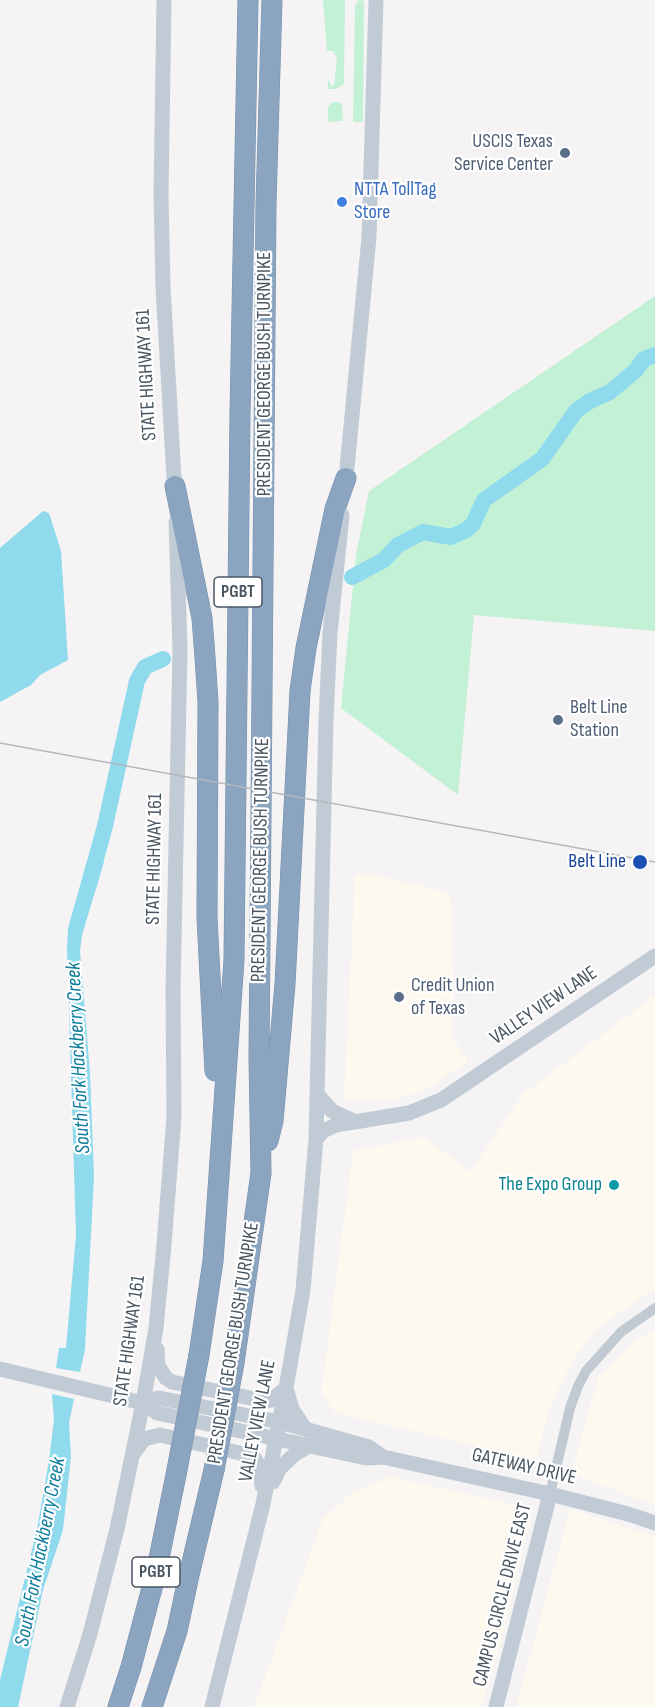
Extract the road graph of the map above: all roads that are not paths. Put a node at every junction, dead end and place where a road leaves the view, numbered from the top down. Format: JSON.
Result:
{"nodes":[{"id":1,"x":164,"y":0,"type":"edge"},
{"id":2,"x":248,"y":0,"type":"edge"},
{"id":3,"x":272,"y":0,"type":"edge"},
{"id":4,"x":376,"y":0,"type":"edge"},
{"id":5,"x":346,"y":478,"type":"junction"},
{"id":6,"x":175,"y":486,"type":"junction"},
{"id":7,"x":655,"y":956,"type":"edge"},
{"id":8,"x":318,"y":1095,"type":"junction"},
{"id":9,"x":354,"y":1120,"type":"junction"},
{"id":10,"x":316,"y":1139,"type":"junction"},
{"id":11,"x":261,"y":1173,"type":"junction"},
{"id":12,"x":219,"y":1183,"type":"junction"},
{"id":13,"x":655,"y":1308,"type":"edge"},
{"id":14,"x":156,"y":1328,"type":"junction"},
{"id":15,"x":0,"y":1369,"type":"edge"},
{"id":16,"x":286,"y":1388,"type":"junction"},
{"id":17,"x":143,"y":1403,"type":"junction"},
{"id":18,"x":280,"y":1422,"type":"junction"},
{"id":19,"x":304,"y":1427,"type":"junction"},
{"id":20,"x":276,"y":1440,"type":"junction"},
{"id":21,"x":309,"y":1446,"type":"junction"},
{"id":22,"x":132,"y":1455,"type":"junction"},
{"id":23,"x":383,"y":1457,"type":"junction"},
{"id":24,"x":550,"y":1494,"type":"junction"},
{"id":25,"x":263,"y":1504,"type":"junction"},
{"id":26,"x":655,"y":1523,"type":"edge"},
{"id":27,"x":177,"y":1631,"type":"junction"},
{"id":28,"x":131,"y":1667,"type":"junction"},
{"id":29,"x":68,"y":1707,"type":"edge"},
{"id":30,"x":108,"y":1707,"type":"edge"},
{"id":31,"x":118,"y":1707,"type":"edge"},
{"id":32,"x":152,"y":1707,"type":"edge"},
{"id":33,"x":165,"y":1707,"type":"edge"},
{"id":34,"x":212,"y":1707,"type":"edge"},
{"id":35,"x":496,"y":1707,"type":"edge"}],
"edges":[{"from":1,"to":6,"type":"main road","name":"STATE HIGHWAY 161"},
{"from":2,"to":12,"type":"highway","name":"PRESIDENT GEORGE BUSH TURNPIKE","number":"PGBT"},
{"from":3,"to":11,"type":"highway","name":"PRESIDENT GEORGE BUSH TURNPIKE","number":"PGBT"},
{"from":4,"to":5,"type":"main road"},
{"from":5,"to":8,"type":"main road"},
{"from":5,"to":11,"type":"highway"},
{"from":6,"to":12,"type":"highway"},
{"from":6,"to":14,"type":"main road","name":"STATE HIGHWAY 161"},
{"from":7,"to":9,"type":"main road","name":"VALLEY VIEW LANE"},
{"from":8,"to":9,"type":"main road"},
{"from":8,"to":10,"type":"main road"},
{"from":9,"to":10,"type":"main road","name":"VALLEY VIEW LANE"},
{"from":10,"to":16,"type":"main road","name":"VALLEY VIEW LANE"},
{"from":11,"to":27,"type":"highway","name":"PRESIDENT GEORGE BUSH TURNPIKE","number":"PGBT","bridge":true},
{"from":12,"to":28,"type":"highway","name":"PRESIDENT GEORGE BUSH TURNPIKE","number":"PGBT","bridge":true},
{"from":13,"to":24,"type":"street"},
{"from":14,"to":16,"type":"main road"},
{"from":14,"to":17,"type":"main road","name":"STATE HIGHWAY 161"},
{"from":15,"to":17,"type":"main road","name":"GATEWAY DRIVE"},
{"from":16,"to":18,"type":"main road","name":"VALLEY VIEW LANE"},
{"from":16,"to":19,"type":"main road"},
{"from":17,"to":18,"type":"main road","name":"GATEWAY DRIVE"},
{"from":17,"to":20,"type":"main road","name":"GATEWAY DRIVE"},
{"from":17,"to":22,"type":"main road","name":"STATE HIGHWAY 161"},
{"from":18,"to":19,"type":"main road","name":"GATEWAY DRIVE"},
{"from":18,"to":20,"type":"main road","name":"VALLEY VIEW LANE"},
{"from":19,"to":23,"type":"main road","name":"GATEWAY DRIVE"},
{"from":20,"to":21,"type":"main road","name":"GATEWAY DRIVE"},
{"from":20,"to":25,"type":"main road","name":"VALLEY VIEW LANE"},
{"from":21,"to":23,"type":"main road","name":"GATEWAY DRIVE"},
{"from":21,"to":25,"type":"main road"},
{"from":22,"to":25,"type":"main road"},
{"from":22,"to":29,"type":"main road","name":"STATE HIGHWAY 161"},
{"from":23,"to":24,"type":"main road","name":"GATEWAY DRIVE"},
{"from":24,"to":26,"type":"main road","name":"GATEWAY DRIVE"},
{"from":24,"to":35,"type":"main road","name":"CAMPUS CIRCLE DRIVE EAST"},
{"from":25,"to":34,"type":"main road","name":"VALLEY VIEW LANE"},
{"from":27,"to":32,"type":"highway","name":"PRESIDENT GEORGE BUSH TURNPIKE","number":"PGBT"},
{"from":27,"to":33,"type":"highway"},
{"from":28,"to":30,"type":"highway"},
{"from":28,"to":31,"type":"highway","name":"PRESIDENT GEORGE BUSH TURNPIKE","number":"PGBT"}]}
